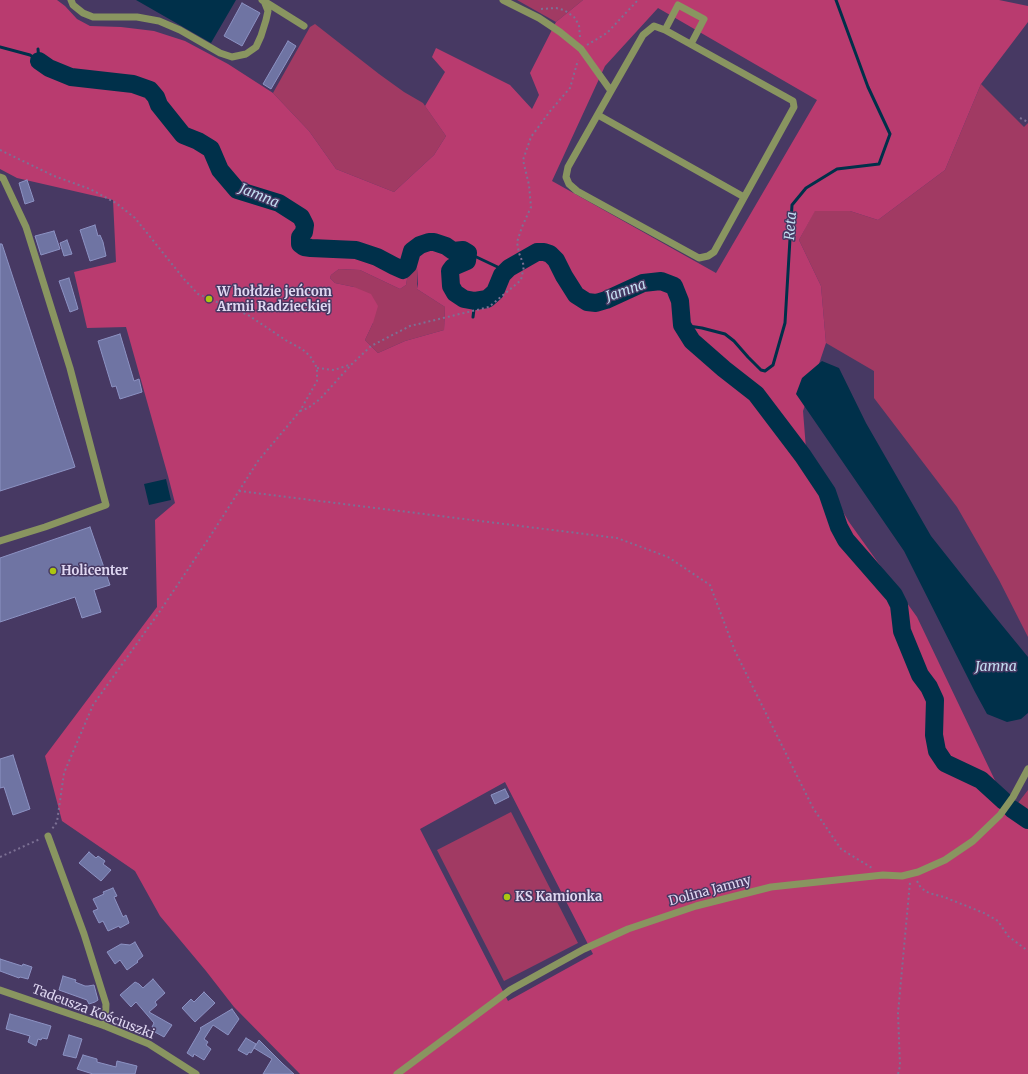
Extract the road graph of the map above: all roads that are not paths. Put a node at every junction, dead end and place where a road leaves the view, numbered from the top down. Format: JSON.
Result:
{"nodes":[{"id":1,"x":71,"y":0,"type":"edge"},
{"id":2,"x":503,"y":0,"type":"edge"},
{"id":3,"x":263,"y":1,"type":"edge"},
{"id":4,"x":304,"y":26,"type":"dead end"},
{"id":5,"x":665,"y":30,"type":"junction"},
{"id":6,"x":691,"y":44,"type":"junction"},
{"id":7,"x":611,"y":91,"type":"junction"},
{"id":8,"x":598,"y":115,"type":"junction"},
{"id":9,"x":0,"y":177,"type":"edge"},
{"id":10,"x":744,"y":197,"type":"junction"},
{"id":11,"x":0,"y":541,"type":"edge"},
{"id":12,"x":1028,"y":768,"type":"edge"},
{"id":13,"x":48,"y":836,"type":"road end"},
{"id":14,"x":0,"y":990,"type":"edge"},
{"id":15,"x":105,"y":1026,"type":"junction"},
{"id":16,"x":196,"y":1074,"type":"edge"},
{"id":17,"x":397,"y":1074,"type":"edge"}],
"edges":[{"from":1,"to":3,"type":"street"},
{"from":2,"to":7,"type":"street"},
{"from":3,"to":4,"type":"street"},
{"from":5,"to":6,"type":"street"},
{"from":5,"to":6,"type":"street"},
{"from":5,"to":7,"type":"street"},
{"from":6,"to":10,"type":"street"},
{"from":7,"to":8,"type":"street"},
{"from":8,"to":10,"type":"street"},
{"from":8,"to":10,"type":"street"},
{"from":9,"to":11,"type":"street"},
{"from":12,"to":17,"type":"street","name":"Dolina Jamny"},
{"from":13,"to":15,"type":"street"},
{"from":14,"to":15,"type":"street","name":"Tadeusza Kościuszki"},
{"from":15,"to":16,"type":"street","name":"Tadeusza Kościuszki"}]}
